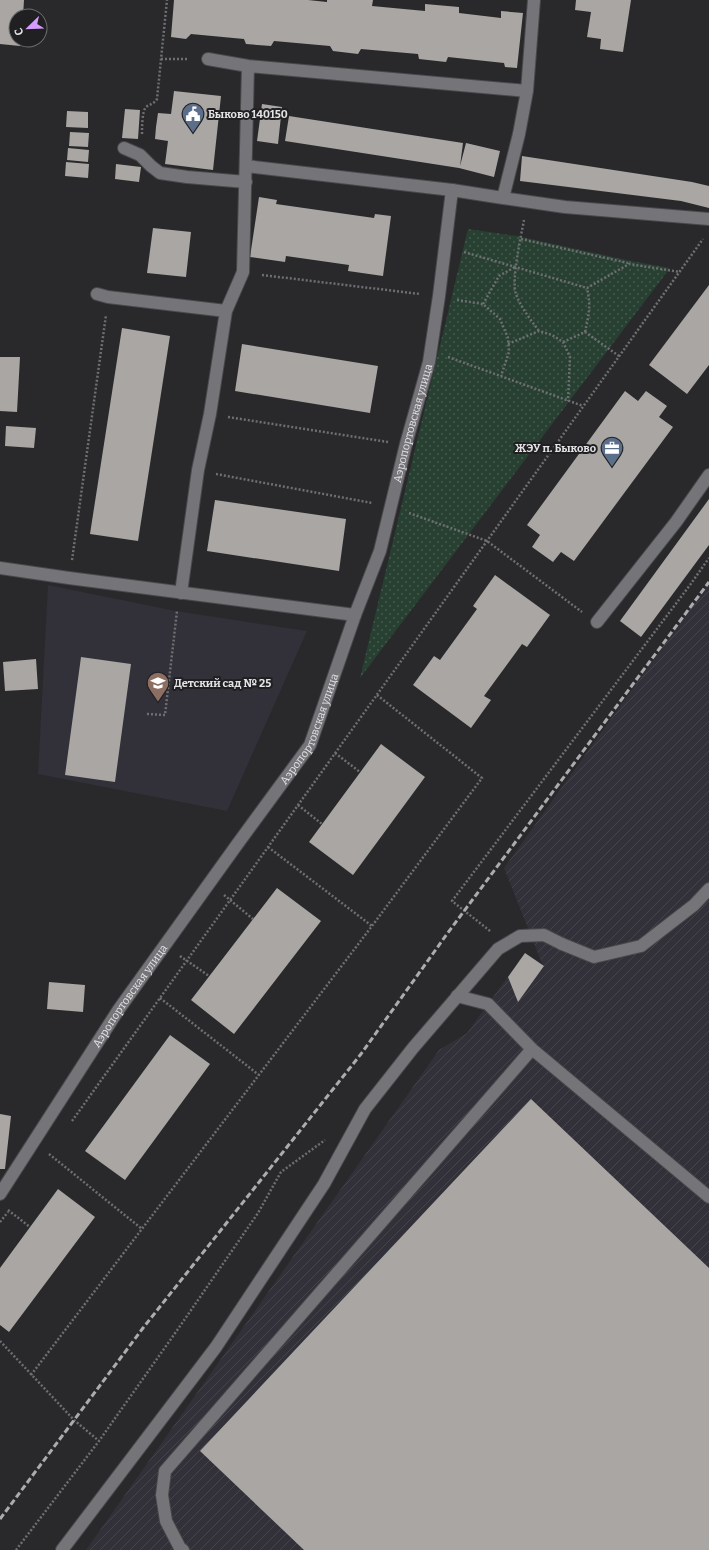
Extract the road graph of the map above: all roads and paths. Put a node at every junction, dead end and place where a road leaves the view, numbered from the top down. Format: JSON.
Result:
{"nodes":[{"id":1,"x":167,"y":0,"type":"edge"},
{"id":2,"x":534,"y":0,"type":"edge"},
{"id":3,"x":161,"y":59,"type":"junction"},
{"id":4,"x":208,"y":59,"type":"joint"},
{"id":5,"x":248,"y":66,"type":"junction"},
{"id":6,"x":527,"y":91,"type":"junction"},
{"id":7,"x":124,"y":148,"type":"dead end"},
{"id":8,"x":140,"y":155,"type":"junction"},
{"id":9,"x":246,"y":166,"type":"junction"},
{"id":10,"x":246,"y":182,"type":"junction"},
{"id":11,"x":452,"y":190,"type":"junction"},
{"id":12,"x":503,"y":198,"type":"junction"},
{"id":13,"x":527,"y":202,"type":"junction"},
{"id":14,"x":709,"y":219,"type":"edge"},
{"id":15,"x":705,"y":236,"type":"dead end"},
{"id":16,"x":521,"y":239,"type":"junction"},
{"id":17,"x":462,"y":252,"type":"dead end"},
{"id":18,"x":629,"y":264,"type":"junction"},
{"id":19,"x":516,"y":267,"type":"junction"},
{"id":20,"x":244,"y":272,"type":"junction"},
{"id":21,"x":680,"y":272,"type":"junction"},
{"id":22,"x":587,"y":288,"type":"junction"},
{"id":23,"x":103,"y":296,"type":"joint"},
{"id":24,"x":439,"y":296,"type":"junction"},
{"id":25,"x":454,"y":299,"type":"dead end"},
{"id":26,"x":483,"y":304,"type":"junction"},
{"id":27,"x":226,"y":311,"type":"junction"},
{"id":28,"x":539,"y":332,"type":"junction"},
{"id":29,"x":585,"y":332,"type":"junction"},
{"id":30,"x":563,"y":342,"type":"junction"},
{"id":31,"x":508,"y":344,"type":"junction"},
{"id":32,"x":431,"y":351,"type":"junction"},
{"id":33,"x":619,"y":356,"type":"junction"},
{"id":34,"x":501,"y":376,"type":"junction"},
{"id":35,"x":568,"y":401,"type":"junction"},
{"id":36,"x":583,"y":406,"type":"junction"},
{"id":37,"x":210,"y":414,"type":"junction"},
{"id":38,"x":406,"y":444,"type":"junction"},
{"id":39,"x":709,"y":475,"type":"edge"},
{"id":40,"x":709,"y":558,"type":"edge"},
{"id":41,"x":0,"y":568,"type":"edge"},
{"id":42,"x":69,"y":578,"type":"junction"},
{"id":43,"x":181,"y":592,"type":"junction"},
{"id":44,"x":355,"y":615,"type":"junction"},
{"id":45,"x":597,"y":622,"type":"dead end"},
{"id":46,"x":377,"y":695,"type":"junction"},
{"id":47,"x":147,"y":714,"type":"dead end"},
{"id":48,"x":335,"y":753,"type":"junction"},
{"id":49,"x":360,"y":772,"type":"dead end"},
{"id":50,"x":298,"y":805,"type":"junction"},
{"id":51,"x":322,"y":824,"type":"dead end"},
{"id":52,"x":268,"y":847,"type":"junction"},
{"id":53,"x":209,"y":883,"type":"junction"},
{"id":54,"x":709,"y":889,"type":"edge"},
{"id":55,"x":230,"y":901,"type":"junction"},
{"id":56,"x":253,"y":919,"type":"dead end"},
{"id":57,"x":372,"y":926,"type":"junction"},
{"id":58,"x":506,"y":944,"type":"junction"},
{"id":59,"x":165,"y":945,"type":"junction"},
{"id":60,"x":187,"y":961,"type":"junction"},
{"id":61,"x":209,"y":976,"type":"dead end"},
{"id":62,"x":457,"y":996,"type":"junction"},
{"id":63,"x":160,"y":998,"type":"junction"},
{"id":64,"x":532,"y":1049,"type":"junction"},
{"id":65,"x":259,"y":1075,"type":"junction"},
{"id":66,"x":72,"y":1121,"type":"dead end"},
{"id":67,"x":329,"y":1136,"type":"dead end"},
{"id":68,"x":44,"y":1160,"type":"dead end"},
{"id":69,"x":0,"y":1194,"type":"edge"},
{"id":70,"x":709,"y":1196,"type":"edge"},
{"id":71,"x":13,"y":1204,"type":"dead end"},
{"id":72,"x":4,"y":1207,"type":"dead end"},
{"id":73,"x":8,"y":1211,"type":"junction"},
{"id":74,"x":0,"y":1222,"type":"edge"},
{"id":75,"x":30,"y":1227,"type":"dead end"},
{"id":76,"x":142,"y":1229,"type":"junction"},
{"id":77,"x":0,"y":1341,"type":"edge"},
{"id":78,"x":31,"y":1375,"type":"junction"},
{"id":79,"x":99,"y":1441,"type":"junction"},
{"id":80,"x":16,"y":1550,"type":"edge"},
{"id":81,"x":62,"y":1550,"type":"edge"},
{"id":82,"x":183,"y":1550,"type":"edge"}],
"edges":[{"from":1,"to":3,"type":"path"},
{"from":2,"to":6,"type":"street"},
{"from":3,"to":4,"type":"path"},
{"from":3,"to":8,"type":"path"},
{"from":4,"to":5,"type":"street"},
{"from":5,"to":6,"type":"street"},
{"from":5,"to":9,"type":"street"},
{"from":6,"to":12,"type":"street"},
{"from":7,"to":8,"type":"street"},
{"from":8,"to":10,"type":"street"},
{"from":9,"to":10,"type":"street"},
{"from":9,"to":11,"type":"street"},
{"from":10,"to":20,"type":"street"},
{"from":11,"to":12,"type":"street"},
{"from":11,"to":24,"type":"street","name":"Аэропортовская улица"},
{"from":12,"to":13,"type":"street"},
{"from":13,"to":14,"type":"street"},
{"from":13,"to":16,"type":"path"},
{"from":15,"to":21,"type":"path"},
{"from":16,"to":18,"type":"path"},
{"from":16,"to":19,"type":"path"},
{"from":17,"to":19,"type":"path"},
{"from":18,"to":21,"type":"path"},
{"from":18,"to":22,"type":"path"},
{"from":19,"to":22,"type":"path"},
{"from":19,"to":26,"type":"path"},
{"from":19,"to":28,"type":"path"},
{"from":20,"to":24,"type":"path"},
{"from":20,"to":27,"type":"street"},
{"from":21,"to":33,"type":"path"},
{"from":22,"to":29,"type":"path"},
{"from":23,"to":27,"type":"street"},
{"from":23,"to":42,"type":"path"},
{"from":24,"to":32,"type":"street","name":"Аэропортовская улица"},
{"from":25,"to":26,"type":"path"},
{"from":26,"to":31,"type":"path"},
{"from":27,"to":37,"type":"street"},
{"from":28,"to":30,"type":"path"},
{"from":28,"to":31,"type":"path"},
{"from":29,"to":30,"type":"path"},
{"from":29,"to":33,"type":"path"},
{"from":30,"to":35,"type":"path"},
{"from":31,"to":34,"type":"path"},
{"from":32,"to":34,"type":"path"},
{"from":32,"to":38,"type":"street","name":"Аэропортовская улица"},
{"from":33,"to":36,"type":"path"},
{"from":34,"to":35,"type":"path"},
{"from":35,"to":36,"type":"path"},
{"from":36,"to":46,"type":"path"},
{"from":37,"to":38,"type":"path"},
{"from":37,"to":43,"type":"street"},
{"from":38,"to":44,"type":"street","name":"Аэропортовская улица"},
{"from":39,"to":45,"type":"street"},
{"from":40,"to":58,"type":"path"},
{"from":41,"to":42,"type":"street"},
{"from":42,"to":43,"type":"street"},
{"from":43,"to":44,"type":"street"},
{"from":43,"to":47,"type":"path"},
{"from":44,"to":53,"type":"street","name":"Аэропортовская улица"},
{"from":46,"to":48,"type":"path"},
{"from":46,"to":57,"type":"path"},
{"from":48,"to":49,"type":"path"},
{"from":48,"to":50,"type":"path"},
{"from":50,"to":51,"type":"path"},
{"from":50,"to":52,"type":"path"},
{"from":52,"to":55,"type":"path"},
{"from":52,"to":57,"type":"path"},
{"from":53,"to":55,"type":"path"},
{"from":53,"to":59,"type":"street","name":"Аэропортовская улица"},
{"from":54,"to":58,"type":"street"},
{"from":55,"to":56,"type":"path"},
{"from":55,"to":60,"type":"path"},
{"from":57,"to":65,"type":"path"},
{"from":58,"to":62,"type":"street"},
{"from":59,"to":60,"type":"path"},
{"from":59,"to":69,"type":"street","name":"Аэропортовская улица"},
{"from":60,"to":61,"type":"path"},
{"from":60,"to":63,"type":"path"},
{"from":62,"to":64,"type":"street"},
{"from":62,"to":81,"type":"street"},
{"from":63,"to":65,"type":"path"},
{"from":63,"to":66,"type":"path"},
{"from":64,"to":70,"type":"street"},
{"from":64,"to":82,"type":"street"},
{"from":65,"to":76,"type":"path"},
{"from":67,"to":79,"type":"path"},
{"from":68,"to":76,"type":"path"},
{"from":71,"to":73,"type":"path"},
{"from":72,"to":73,"type":"path"},
{"from":73,"to":74,"type":"path"},
{"from":73,"to":75,"type":"path"},
{"from":76,"to":78,"type":"path"},
{"from":77,"to":78,"type":"path"},
{"from":78,"to":79,"type":"path"},
{"from":79,"to":80,"type":"path"}]}
